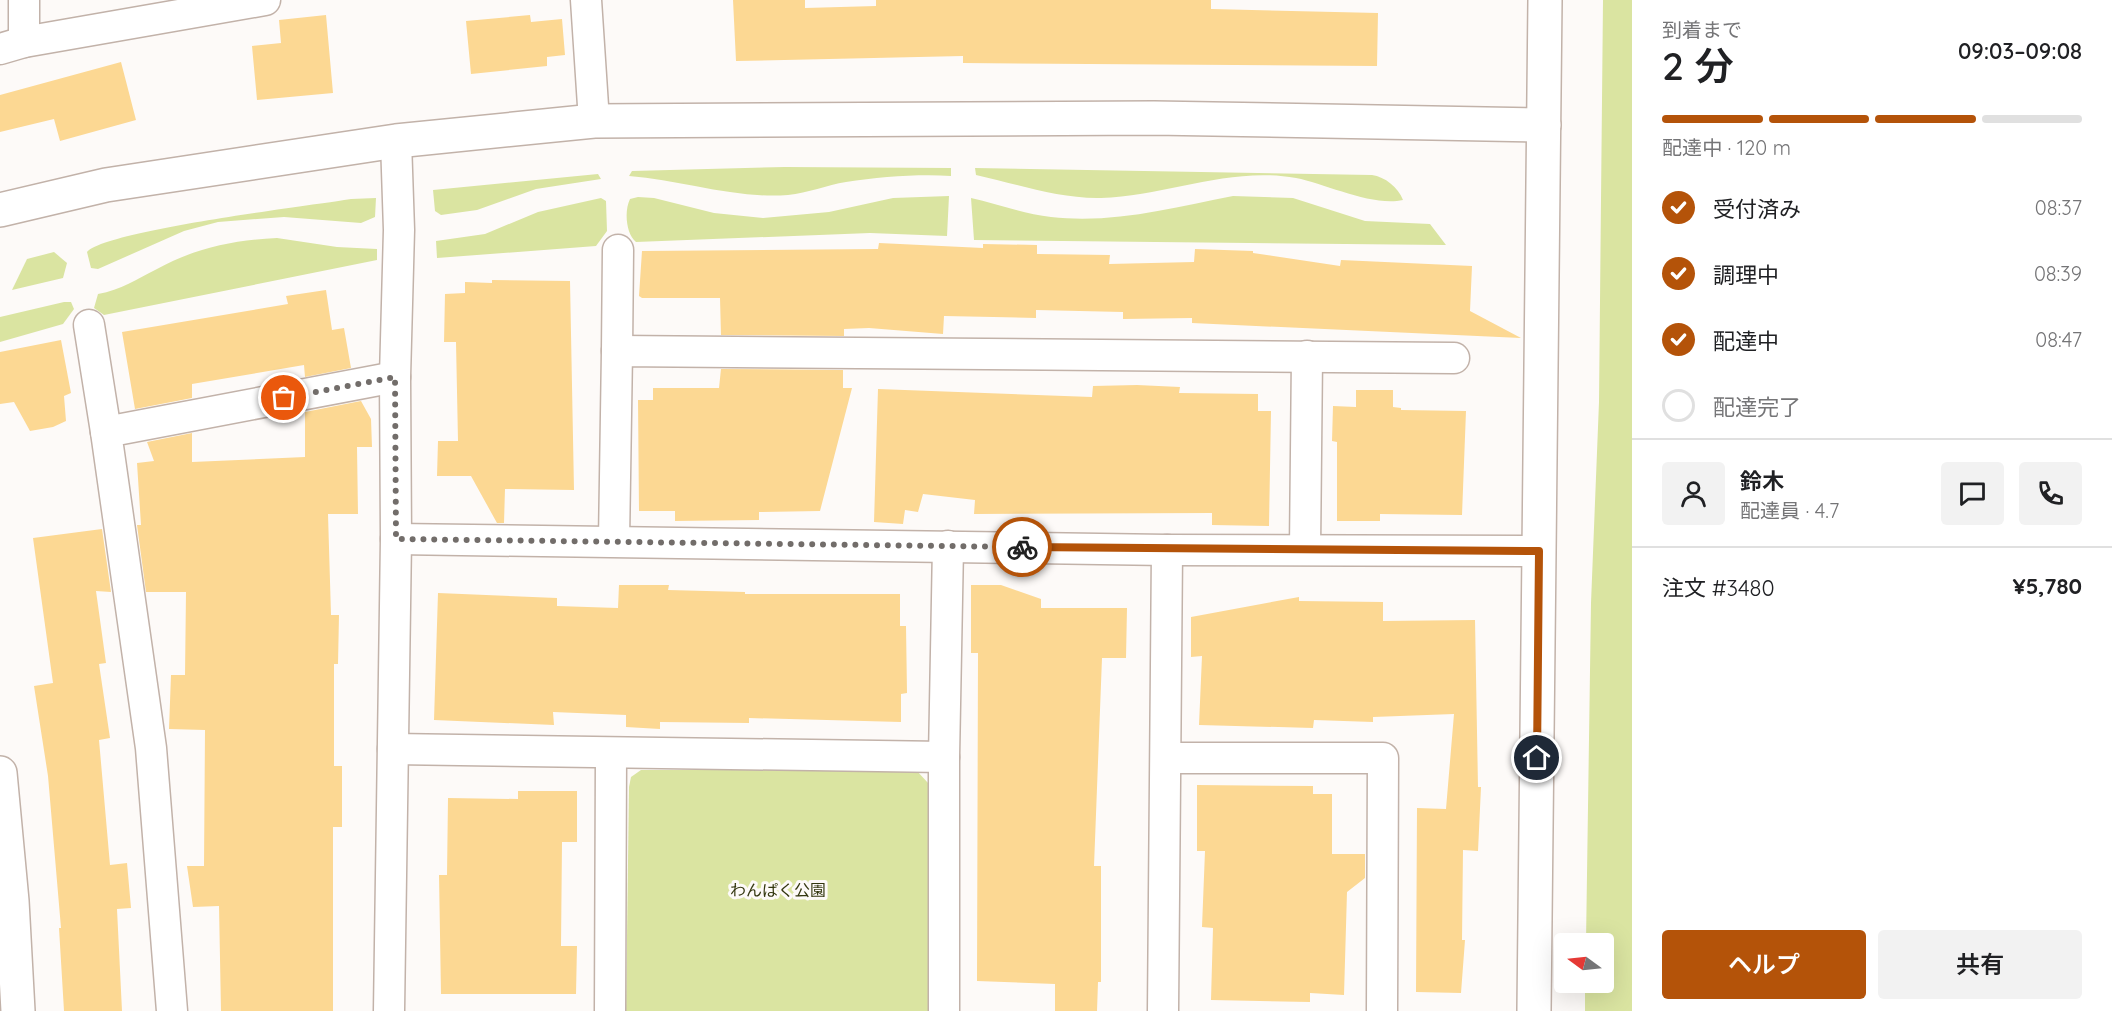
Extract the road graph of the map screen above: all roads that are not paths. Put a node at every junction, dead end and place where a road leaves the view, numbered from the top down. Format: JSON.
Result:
{"nodes":[{"id":1,"x":24,"y":0,"type":"edge"},
{"id":2,"x":586,"y":0,"type":"edge"},
{"id":3,"x":1545,"y":0,"type":"edge"},
{"id":4,"x":253,"y":1,"type":"edge"},
{"id":5,"x":12,"y":46,"type":"edge"},
{"id":6,"x":594,"y":121,"type":"junction"},
{"id":7,"x":1544,"y":125,"type":"junction"},
{"id":8,"x":396,"y":141,"type":"junction"},
{"id":9,"x":0,"y":210,"type":"edge"},
{"id":10,"x":618,"y":250,"type":"dead end"},
{"id":11,"x":89,"y":325,"type":"dead end"},
{"id":12,"x":618,"y":351,"type":"junction"},
{"id":13,"x":1307,"y":356,"type":"junction"},
{"id":14,"x":1454,"y":358,"type":"dead end"},
{"id":15,"x":395,"y":377,"type":"junction"},
{"id":16,"x":106,"y":432,"type":"junction"},
{"id":17,"x":396,"y":539,"type":"junction"},
{"id":18,"x":614,"y":541,"type":"junction"},
{"id":19,"x":948,"y":546,"type":"junction"},
{"id":20,"x":1305,"y":549,"type":"junction"},
{"id":21,"x":1167,"y":550,"type":"junction"},
{"id":22,"x":1539,"y":551,"type":"junction"},
{"id":23,"x":393,"y":749,"type":"junction"},
{"id":24,"x":610,"y":754,"type":"junction"},
{"id":25,"x":944,"y":757,"type":"junction"},
{"id":26,"x":1166,"y":758,"type":"junction"},
{"id":27,"x":0,"y":772,"type":"edge"},
{"id":28,"x":6,"y":901,"type":"edge"},
{"id":29,"x":18,"y":1011,"type":"edge"},
{"id":30,"x":172,"y":1011,"type":"edge"},
{"id":31,"x":389,"y":1011,"type":"edge"},
{"id":32,"x":610,"y":1011,"type":"edge"},
{"id":33,"x":944,"y":1011,"type":"edge"},
{"id":34,"x":1163,"y":1011,"type":"edge"},
{"id":35,"x":1382,"y":1011,"type":"edge"},
{"id":36,"x":1534,"y":1011,"type":"edge"}],
"edges":[{"from":1,"to":5,"type":"street"},
{"from":2,"to":6,"type":"street"},
{"from":3,"to":7,"type":"street"},
{"from":4,"to":5,"type":"street"},
{"from":6,"to":7,"type":"street"},
{"from":6,"to":8,"type":"street"},
{"from":7,"to":22,"type":"street"},
{"from":8,"to":9,"type":"street"},
{"from":8,"to":15,"type":"street"},
{"from":10,"to":12,"type":"street"},
{"from":11,"to":16,"type":"street"},
{"from":12,"to":13,"type":"street"},
{"from":12,"to":18,"type":"street"},
{"from":13,"to":14,"type":"street"},
{"from":13,"to":20,"type":"street"},
{"from":15,"to":16,"type":"street"},
{"from":15,"to":17,"type":"street"},
{"from":16,"to":30,"type":"street"},
{"from":17,"to":18,"type":"street"},
{"from":17,"to":23,"type":"street"},
{"from":18,"to":19,"type":"street"},
{"from":19,"to":21,"type":"street"},
{"from":19,"to":25,"type":"street"},
{"from":20,"to":21,"type":"street"},
{"from":20,"to":22,"type":"street"},
{"from":21,"to":26,"type":"street"},
{"from":22,"to":36,"type":"street"},
{"from":23,"to":24,"type":"street"},
{"from":23,"to":31,"type":"street"},
{"from":24,"to":25,"type":"street"},
{"from":24,"to":32,"type":"street"},
{"from":25,"to":33,"type":"street"},
{"from":26,"to":34,"type":"street"},
{"from":26,"to":35,"type":"street"},
{"from":27,"to":28,"type":"street"},
{"from":28,"to":29,"type":"street"}]}
